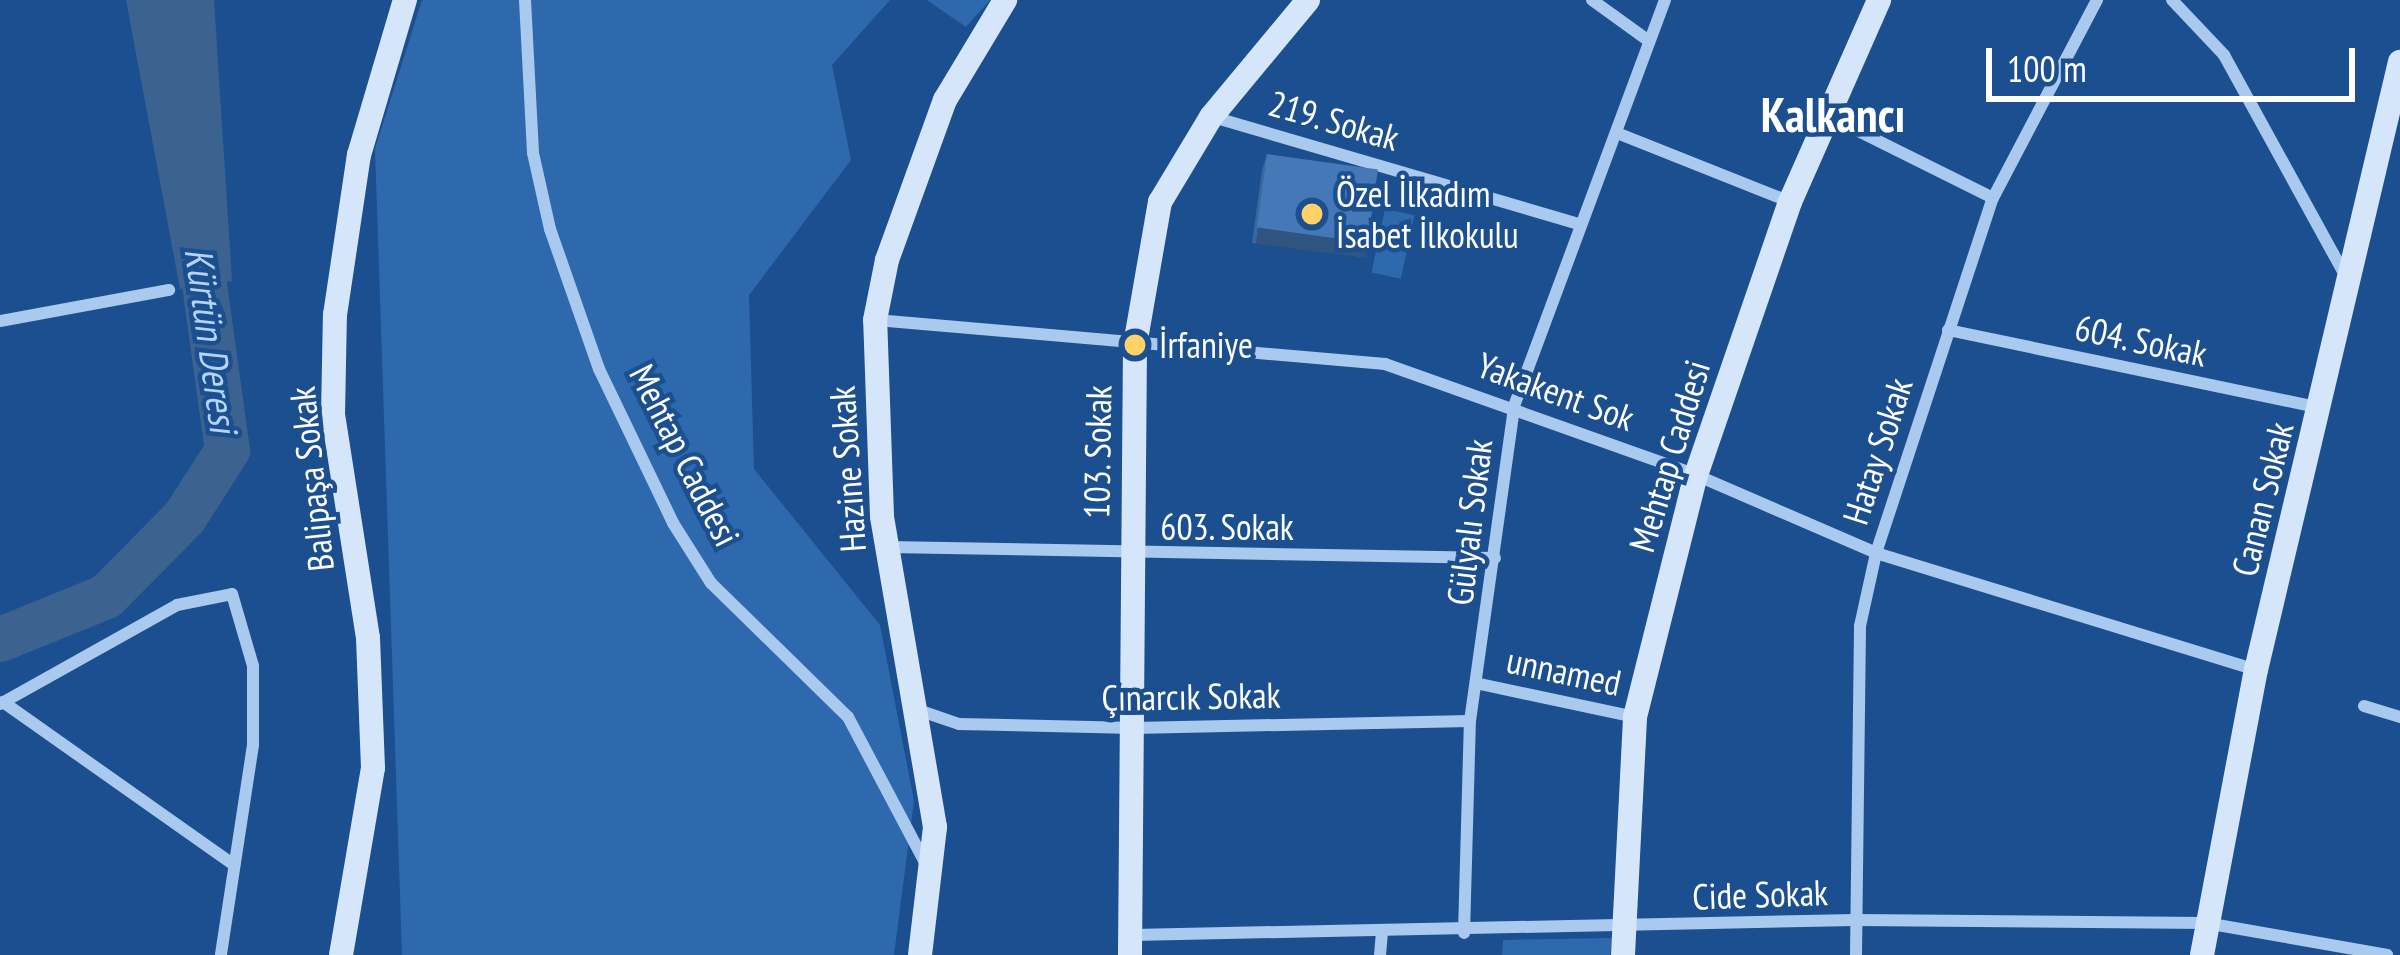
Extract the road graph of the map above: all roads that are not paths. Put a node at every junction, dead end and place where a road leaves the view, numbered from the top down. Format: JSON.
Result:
{"nodes":[{"id":1,"x":405,"y":0,"type":"edge"},
{"id":2,"x":525,"y":0,"type":"edge"},
{"id":3,"x":1005,"y":0,"type":"edge"},
{"id":4,"x":1308,"y":0,"type":"edge"},
{"id":5,"x":1592,"y":0,"type":"edge"},
{"id":6,"x":1665,"y":0,"type":"edge"},
{"id":7,"x":1879,"y":0,"type":"edge"},
{"id":8,"x":2098,"y":0,"type":"edge"},
{"id":9,"x":2172,"y":0,"type":"edge"},
{"id":10,"x":1646,"y":40,"type":"junction"},
{"id":11,"x":2400,"y":62,"type":"edge"},
{"id":12,"x":1826,"y":116,"type":"junction"},
{"id":13,"x":1211,"y":117,"type":"junction"},
{"id":14,"x":1617,"y":133,"type":"junction"},
{"id":15,"x":1993,"y":198,"type":"junction"},
{"id":16,"x":1790,"y":202,"type":"junction"},
{"id":17,"x":1578,"y":224,"type":"junction"},
{"id":18,"x":2346,"y":278,"type":"junction"},
{"id":19,"x":169,"y":290,"type":"dead end"},
{"id":20,"x":874,"y":320,"type":"junction"},
{"id":21,"x":0,"y":322,"type":"edge"},
{"id":22,"x":1948,"y":330,"type":"junction"},
{"id":23,"x":1135,"y":345,"type":"junction"},
{"id":24,"x":1514,"y":406,"type":"junction"},
{"id":25,"x":2322,"y":408,"type":"junction"},
{"id":26,"x":1696,"y":475,"type":"junction"},
{"id":27,"x":887,"y":547,"type":"junction"},
{"id":28,"x":1876,"y":553,"type":"junction"},
{"id":29,"x":1132,"y":556,"type":"junction"},
{"id":30,"x":1495,"y":558,"type":"junction"},
{"id":31,"x":2256,"y":670,"type":"junction"},
{"id":32,"x":1480,"y":684,"type":"junction"},
{"id":33,"x":1,"y":703,"type":"edge"},
{"id":34,"x":2364,"y":706,"type":"dead end"},
{"id":35,"x":914,"y":709,"type":"junction"},
{"id":36,"x":1635,"y":717,"type":"junction"},
{"id":37,"x":2400,"y":717,"type":"edge"},
{"id":38,"x":1471,"y":721,"type":"junction"},
{"id":39,"x":1134,"y":728,"type":"junction"},
{"id":40,"x":234,"y":865,"type":"junction"},
{"id":41,"x":931,"y":874,"type":"junction"},
{"id":42,"x":1856,"y":920,"type":"junction"},
{"id":43,"x":2206,"y":923,"type":"junction"},
{"id":44,"x":1382,"y":932,"type":"junction"},
{"id":45,"x":1464,"y":934,"type":"junction"},
{"id":46,"x":1623,"y":942,"type":"edge"},
{"id":47,"x":1131,"y":945,"type":"edge"},
{"id":48,"x":221,"y":955,"type":"edge"},
{"id":49,"x":341,"y":955,"type":"edge"},
{"id":50,"x":920,"y":955,"type":"edge"},
{"id":51,"x":1380,"y":955,"type":"edge"},
{"id":52,"x":1856,"y":955,"type":"edge"},
{"id":53,"x":2202,"y":955,"type":"edge"},
{"id":54,"x":2387,"y":955,"type":"edge"}],
"edges":[{"from":1,"to":49,"type":"street","name":"Balipaşa Sokak"},
{"from":2,"to":41,"type":"street","name":"Mehtap Caddesi"},
{"from":3,"to":20,"type":"street","name":"Hazine Sokak"},
{"from":4,"to":13,"type":"street","name":"103. Sokak"},
{"from":5,"to":10,"type":"street"},
{"from":6,"to":10,"type":"street","name":"Gülyalı Sokak"},
{"from":7,"to":12,"type":"street","name":"Mehtap Caddesi"},
{"from":8,"to":15,"type":"street","name":"Hatay Sokak"},
{"from":9,"to":18,"type":"street"},
{"from":10,"to":14,"type":"street","name":"Gülyalı Sokak"},
{"from":11,"to":18,"type":"street","name":"Canan Sokak"},
{"from":12,"to":15,"type":"street"},
{"from":12,"to":16,"type":"street","name":"Mehtap Caddesi"},
{"from":13,"to":17,"type":"street","name":"219. Sokak"},
{"from":13,"to":23,"type":"street","name":"103. Sokak"},
{"from":14,"to":16,"type":"street"},
{"from":14,"to":17,"type":"street","name":"Gülyalı Sokak"},
{"from":15,"to":22,"type":"street","name":"Hatay Sokak"},
{"from":16,"to":26,"type":"street","name":"Mehtap Caddesi"},
{"from":17,"to":24,"type":"street","name":"Gülyalı Sokak"},
{"from":18,"to":25,"type":"street","name":"Canan Sokak"},
{"from":19,"to":21,"type":"street"},
{"from":20,"to":23,"type":"street","name":"Yakakent Sok"},
{"from":20,"to":27,"type":"street","name":"Hazine Sokak"},
{"from":22,"to":25,"type":"street","name":"604. Sokak"},
{"from":22,"to":28,"type":"street","name":"Hatay Sokak"},
{"from":23,"to":24,"type":"street","name":"Yakakent Sok"},
{"from":23,"to":29,"type":"street","name":"103. Sokak"},
{"from":24,"to":26,"type":"street","name":"Yakakent Sok"},
{"from":24,"to":30,"type":"street","name":"Gülyalı Sokak"},
{"from":25,"to":31,"type":"street","name":"Canan Sokak"},
{"from":26,"to":28,"type":"street","name":"Yakakent Sok"},
{"from":26,"to":36,"type":"street","name":"Mehtap Caddesi"},
{"from":27,"to":29,"type":"street","name":"603. Sokak"},
{"from":27,"to":35,"type":"street","name":"Hazine Sokak"},
{"from":28,"to":31,"type":"street","name":"Yakakent Sok"},
{"from":28,"to":42,"type":"street","name":"Hatay Sokak"},
{"from":29,"to":30,"type":"street","name":"603. Sokak"},
{"from":29,"to":39,"type":"street","name":"103. Sokak"},
{"from":30,"to":32,"type":"street","name":"Gülyalı Sokak"},
{"from":31,"to":43,"type":"street","name":"Canan Sokak"},
{"from":32,"to":36,"type":"street","name":"unnamed"},
{"from":32,"to":38,"type":"street","name":"Gülyalı Sokak"},
{"from":33,"to":40,"type":"street"},
{"from":33,"to":40,"type":"street"},
{"from":34,"to":37,"type":"street"},
{"from":35,"to":39,"type":"street","name":"Çınarcık Sokak"},
{"from":35,"to":41,"type":"street","name":"Hazine Sokak"},
{"from":36,"to":46,"type":"street","name":"Mehtap Caddesi"},
{"from":38,"to":39,"type":"street","name":"Çınarcık Sokak"},
{"from":38,"to":45,"type":"street","name":"Gülyalı Sokak"},
{"from":39,"to":47,"type":"street","name":"103. Sokak"},
{"from":40,"to":48,"type":"street"},
{"from":41,"to":50,"type":"street","name":"Hazine Sokak"},
{"from":42,"to":43,"type":"street","name":"Cide Sokak"},
{"from":42,"to":46,"type":"street","name":"Cide Sokak"},
{"from":42,"to":52,"type":"street","name":"Hatay Sokak"},
{"from":43,"to":53,"type":"street","name":"Canan Sokak"},
{"from":43,"to":54,"type":"street","name":"Cide Sokak"},
{"from":44,"to":45,"type":"street","name":"Cide Sokak"},
{"from":44,"to":47,"type":"street","name":"Cide Sokak"},
{"from":44,"to":51,"type":"street"},
{"from":45,"to":46,"type":"street","name":"Cide Sokak"}]}
